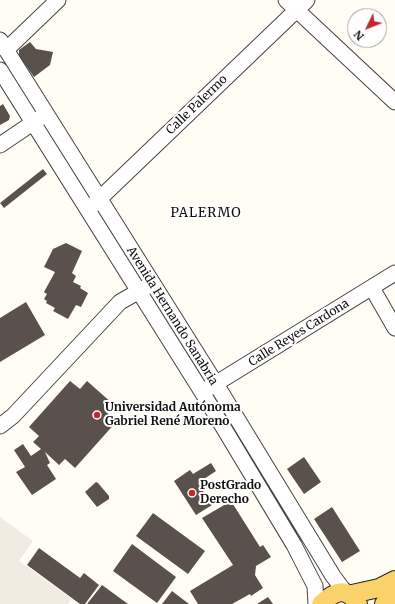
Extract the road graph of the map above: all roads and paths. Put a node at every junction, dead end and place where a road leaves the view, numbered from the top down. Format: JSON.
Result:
{"nodes":[{"id":1,"x":58,"y":0,"type":"edge"},
{"id":2,"x":297,"y":3,"type":"edge"},
{"id":3,"x":3,"y":45,"type":"edge"},
{"id":4,"x":0,"y":70,"type":"edge"},
{"id":5,"x":24,"y":78,"type":"junction"},
{"id":6,"x":11,"y":87,"type":"junction"},
{"id":7,"x":395,"y":102,"type":"edge"},
{"id":8,"x":46,"y":114,"type":"junction"},
{"id":9,"x":33,"y":123,"type":"junction"},
{"id":10,"x":0,"y":144,"type":"edge"},
{"id":11,"x":65,"y":145,"type":"junction"},
{"id":12,"x":52,"y":153,"type":"junction"},
{"id":13,"x":99,"y":200,"type":"junction"},
{"id":14,"x":87,"y":209,"type":"junction"},
{"id":15,"x":395,"y":273,"type":"edge"},
{"id":16,"x":145,"y":287,"type":"junction"},
{"id":17,"x":372,"y":288,"type":"junction"},
{"id":18,"x":395,"y":328,"type":"edge"},
{"id":19,"x":216,"y":384,"type":"junction"},
{"id":20,"x":202,"y":392,"type":"junction"},
{"id":21,"x":0,"y":426,"type":"edge"},
{"id":22,"x":310,"y":536,"type":"junction"},
{"id":23,"x":294,"y":546,"type":"junction"},
{"id":24,"x":395,"y":580,"type":"edge"},
{"id":25,"x":352,"y":597,"type":"edge"},
{"id":26,"x":395,"y":598,"type":"edge"},
{"id":27,"x":316,"y":604,"type":"edge"},
{"id":28,"x":321,"y":604,"type":"edge"},
{"id":29,"x":384,"y":604,"type":"edge"}],
"edges":[{"from":1,"to":3,"type":"street"},
{"from":2,"to":7,"type":"street"},
{"from":2,"to":13,"type":"street","name":"Calle Palermo"},
{"from":3,"to":5,"type":"street","name":"Avenida Hernando Sanabria"},
{"from":4,"to":6,"type":"street","name":"Avenida Hernando Sanabria"},
{"from":5,"to":6,"type":"street"},
{"from":5,"to":8,"type":"street","name":"Avenida Hernando Sanabria"},
{"from":6,"to":9,"type":"street","name":"Avenida Hernando Sanabria"},
{"from":8,"to":9,"type":"street"},
{"from":8,"to":11,"type":"street","name":"Avenida Hernando Sanabria"},
{"from":9,"to":10,"type":"street"},
{"from":9,"to":12,"type":"street","name":"Avenida Hernando Sanabria"},
{"from":11,"to":12,"type":"street"},
{"from":11,"to":13,"type":"street","name":"Avenida Hernando Sanabria"},
{"from":12,"to":14,"type":"street","name":"Avenida Hernando Sanabria"},
{"from":13,"to":14,"type":"street","name":"Calle Palermo"},
{"from":13,"to":16,"type":"street","name":"Avenida Hernando Sanabria"},
{"from":14,"to":16,"type":"street","name":"Avenida Hernando Sanabria"},
{"from":15,"to":17,"type":"street","name":"Calle Reyes Cardona"},
{"from":16,"to":19,"type":"street","name":"Avenida Hernando Sanabria"},
{"from":16,"to":20,"type":"street","name":"Avenida Hernando Sanabria"},
{"from":16,"to":21,"type":"street"},
{"from":17,"to":18,"type":"street"},
{"from":17,"to":19,"type":"street","name":"Calle Reyes Cardona"},
{"from":19,"to":20,"type":"street","name":"Calle Reyes Cardona"},
{"from":19,"to":22,"type":"street","name":"Avenida Hernando Sanabria"},
{"from":20,"to":23,"type":"street","name":"Avenida Hernando Sanabria"},
{"from":22,"to":23,"type":"street"},
{"from":22,"to":25,"type":"street","name":"Avenida Hernando Sanabria"},
{"from":23,"to":27,"type":"street","name":"Avenida Hernando Sanabria"},
{"from":24,"to":25,"type":"main road"},
{"from":25,"to":28,"type":"main road"},
{"from":26,"to":29,"type":"main road"}]}
